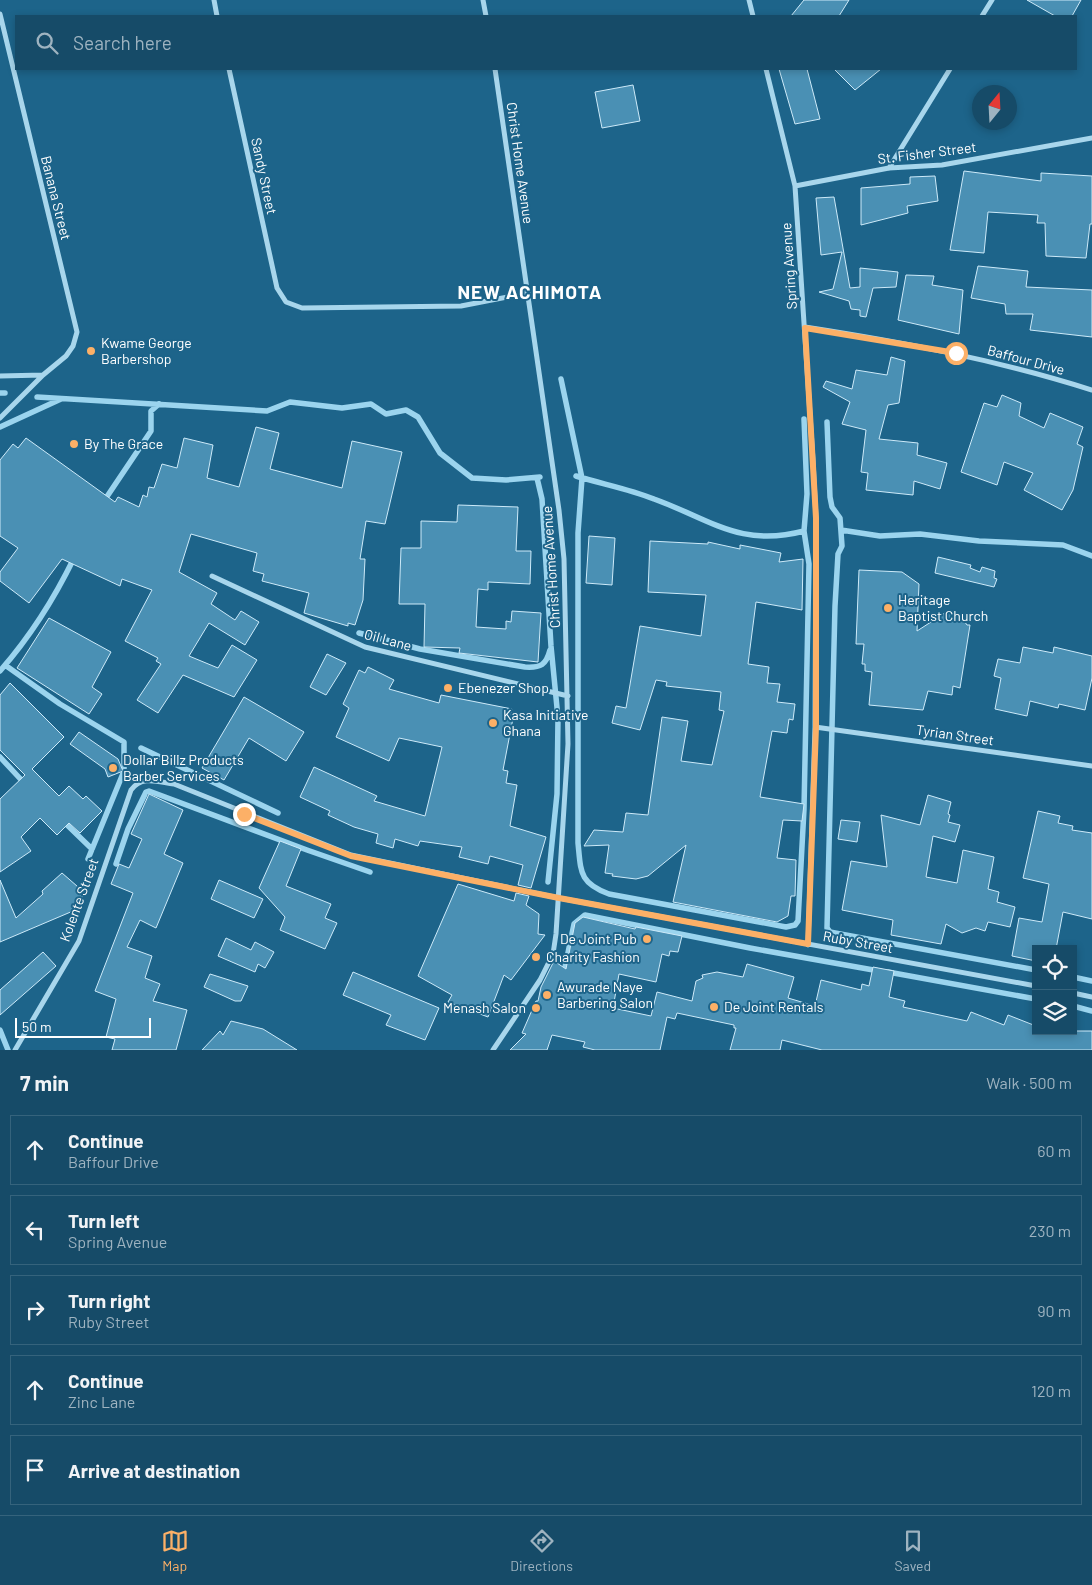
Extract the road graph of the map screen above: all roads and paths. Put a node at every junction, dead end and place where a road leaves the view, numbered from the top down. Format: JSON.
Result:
{"nodes":[{"id":1,"x":214,"y":0,"type":"edge"},
{"id":2,"x":483,"y":0,"type":"edge"},
{"id":3,"x":749,"y":0,"type":"edge"},
{"id":4,"x":992,"y":0,"type":"edge"},
{"id":5,"x":0,"y":14,"type":"edge"},
{"id":6,"x":217,"y":15,"type":"edge"},
{"id":7,"x":486,"y":15,"type":"edge"},
{"id":8,"x":753,"y":15,"type":"edge"},
{"id":9,"x":983,"y":15,"type":"edge"},
{"id":10,"x":229,"y":70,"type":"edge"},
{"id":11,"x":495,"y":70,"type":"edge"},
{"id":12,"x":766,"y":70,"type":"edge"},
{"id":13,"x":949,"y":70,"type":"edge"},
{"id":14,"x":1092,"y":138,"type":"edge"},
{"id":15,"x":889,"y":168,"type":"junction"},
{"id":16,"x":795,"y":186,"type":"junction"},
{"id":17,"x":528,"y":294,"type":"junction"},
{"id":18,"x":805,"y":328,"type":"junction"},
{"id":19,"x":43,"y":375,"type":"junction"},
{"id":20,"x":0,"y":376,"type":"edge"},
{"id":21,"x":1092,"y":390,"type":"edge"},
{"id":22,"x":0,"y":418,"type":"edge"},
{"id":23,"x":212,"y":576,"type":"dead end"},
{"id":24,"x":568,"y":696,"type":"junction"},
{"id":25,"x":816,"y":727,"type":"junction"},
{"id":26,"x":1092,"y":766,"type":"edge"},
{"id":27,"x":140,"y":781,"type":"joint"},
{"id":28,"x":559,"y":898,"type":"junction"},
{"id":29,"x":808,"y":944,"type":"junction"},
{"id":30,"x":1032,"y":985,"type":"edge"},
{"id":31,"x":1077,"y":994,"type":"edge"},
{"id":32,"x":1092,"y":997,"type":"edge"},
{"id":33,"x":15,"y":1050,"type":"edge"},
{"id":34,"x":493,"y":1050,"type":"edge"}],
"edges":[{"from":1,"to":6,"type":"street"},
{"from":2,"to":7,"type":"street"},
{"from":3,"to":8,"type":"street"},
{"from":4,"to":9,"type":"street"},
{"from":5,"to":19,"type":"street","name":"Banana Street"},
{"from":10,"to":17,"type":"street","name":"Sandy Street"},
{"from":11,"to":17,"type":"street","name":"Christ Home Avenue"},
{"from":12,"to":16,"type":"street","name":"Spring Avenue"},
{"from":13,"to":15,"type":"street"},
{"from":14,"to":15,"type":"street","name":"St. Fisher Street"},
{"from":15,"to":16,"type":"street","name":"St. Fisher Street"},
{"from":16,"to":18,"type":"street","name":"Spring Avenue"},
{"from":17,"to":24,"type":"street","name":"Christ Home Avenue"},
{"from":18,"to":21,"type":"street","name":"Baffour Drive"},
{"from":18,"to":25,"type":"street","name":"Spring Avenue"},
{"from":19,"to":20,"type":"street"},
{"from":19,"to":22,"type":"street","name":"Banana Street"},
{"from":23,"to":24,"type":"street","name":"Oil Lane"},
{"from":24,"to":28,"type":"street","name":"Christ Home Avenue"},
{"from":25,"to":26,"type":"street","name":"Tyrian Street"},
{"from":25,"to":29,"type":"street","name":"Spring Avenue"},
{"from":27,"to":28,"type":"street","name":"Ruby Street"},
{"from":27,"to":33,"type":"street","name":"Kolente Street"},
{"from":28,"to":29,"type":"street","name":"Ruby Street"},
{"from":28,"to":34,"type":"street","name":"Christ Home Avenue"},
{"from":29,"to":30,"type":"street","name":"Ruby Street"},
{"from":31,"to":32,"type":"street"}]}
